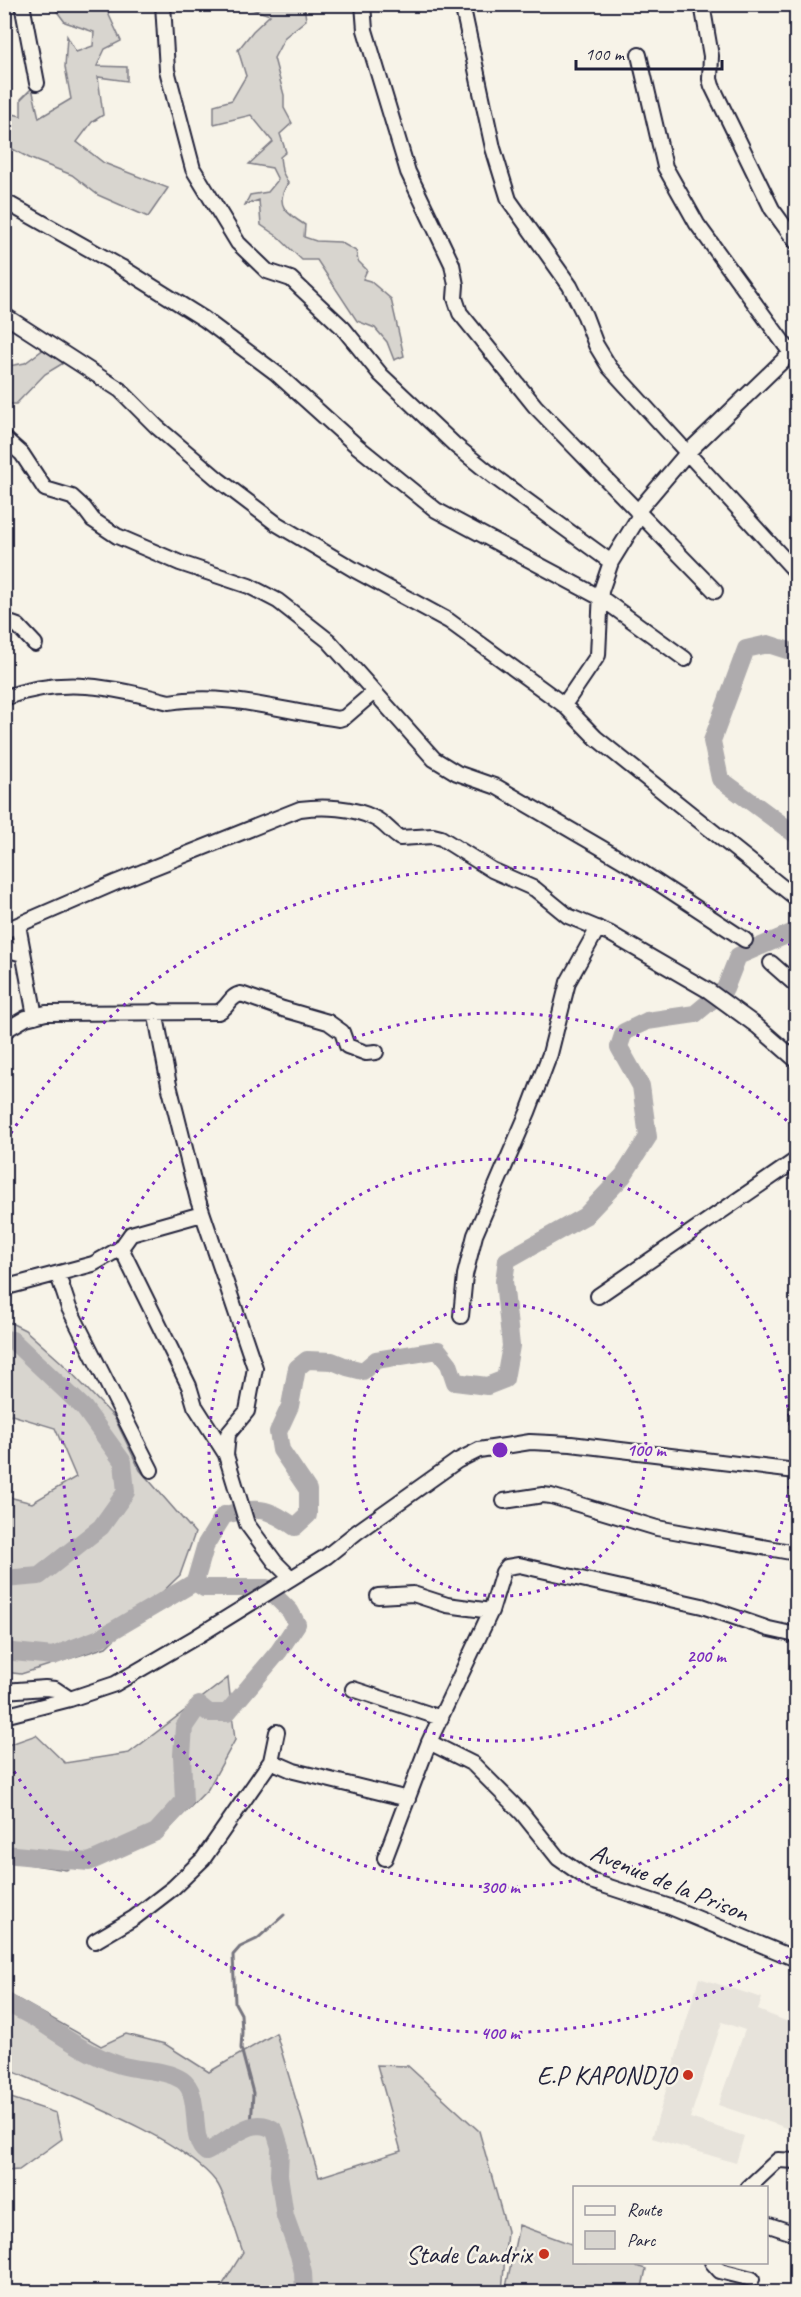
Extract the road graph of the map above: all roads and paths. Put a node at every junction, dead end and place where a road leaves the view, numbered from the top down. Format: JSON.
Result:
{"nodes":[{"id":1,"x":22,"y":4,"type":"edge"},
{"id":2,"x":163,"y":4,"type":"edge"},
{"id":3,"x":363,"y":4,"type":"edge"},
{"id":4,"x":462,"y":4,"type":"edge"},
{"id":5,"x":702,"y":4,"type":"edge"},
{"id":6,"x":639,"y":55,"type":"dead end"},
{"id":7,"x":37,"y":83,"type":"dead end"},
{"id":8,"x":4,"y":201,"type":"edge"},
{"id":9,"x":796,"y":242,"type":"edge"},
{"id":10,"x":4,"y":315,"type":"edge"},
{"id":11,"x":795,"y":354,"type":"edge"},
{"id":12,"x":4,"y":438,"type":"edge"},
{"id":13,"x":687,"y":453,"type":"junction"},
{"id":14,"x":639,"y":513,"type":"junction"},
{"id":15,"x":611,"y":562,"type":"junction"},
{"id":16,"x":796,"y":572,"type":"edge"},
{"id":17,"x":715,"y":591,"type":"dead end"},
{"id":18,"x":601,"y":598,"type":"junction"},
{"id":19,"x":4,"y":621,"type":"edge"},
{"id":20,"x":35,"y":644,"type":"dead end"},
{"id":21,"x":684,"y":659,"type":"dead end"},
{"id":22,"x":374,"y":692,"type":"junction"},
{"id":23,"x":4,"y":698,"type":"edge"},
{"id":24,"x":564,"y":705,"type":"junction"},
{"id":25,"x":796,"y":898,"type":"edge"},
{"id":26,"x":18,"y":925,"type":"junction"},
{"id":27,"x":598,"y":928,"type":"junction"},
{"id":28,"x":4,"y":931,"type":"edge"},
{"id":29,"x":745,"y":940,"type":"dead end"},
{"id":30,"x":4,"y":945,"type":"edge"},
{"id":31,"x":23,"y":954,"type":"junction"},
{"id":32,"x":771,"y":963,"type":"dead end"},
{"id":33,"x":796,"y":985,"type":"edge"},
{"id":34,"x":154,"y":1011,"type":"junction"},
{"id":35,"x":35,"y":1016,"type":"junction"},
{"id":36,"x":4,"y":1031,"type":"edge"},
{"id":37,"x":376,"y":1052,"type":"dead end"},
{"id":38,"x":796,"y":1060,"type":"edge"},
{"id":39,"x":796,"y":1160,"type":"edge"},
{"id":40,"x":202,"y":1214,"type":"junction"},
{"id":41,"x":121,"y":1248,"type":"junction"},
{"id":42,"x":58,"y":1275,"type":"junction"},
{"id":43,"x":7,"y":1287,"type":"dead end"},
{"id":44,"x":598,"y":1296,"type":"dead end"},
{"id":45,"x":461,"y":1316,"type":"dead end"},
{"id":46,"x":226,"y":1455,"type":"junction"},
{"id":47,"x":151,"y":1470,"type":"dead end"},
{"id":48,"x":796,"y":1471,"type":"edge"},
{"id":49,"x":504,"y":1501,"type":"dead end"},
{"id":50,"x":796,"y":1553,"type":"edge"},
{"id":51,"x":288,"y":1580,"type":"junction"},
{"id":52,"x":378,"y":1596,"type":"dead end"},
{"id":53,"x":491,"y":1611,"type":"junction"},
{"id":54,"x":796,"y":1635,"type":"edge"},
{"id":55,"x":353,"y":1689,"type":"dead end"},
{"id":56,"x":4,"y":1691,"type":"edge"},
{"id":57,"x":70,"y":1699,"type":"junction"},
{"id":58,"x":4,"y":1716,"type":"edge"},
{"id":59,"x":441,"y":1718,"type":"junction"},
{"id":60,"x":277,"y":1732,"type":"dead end"},
{"id":61,"x":429,"y":1742,"type":"junction"},
{"id":62,"x":272,"y":1761,"type":"junction"},
{"id":63,"x":408,"y":1799,"type":"junction"},
{"id":64,"x":385,"y":1858,"type":"dead end"},
{"id":65,"x":95,"y":1941,"type":"dead end"},
{"id":66,"x":796,"y":1959,"type":"edge"},
{"id":67,"x":796,"y":2161,"type":"edge"},
{"id":68,"x":749,"y":2186,"type":"edge"},
{"id":69,"x":768,"y":2225,"type":"edge"},
{"id":70,"x":796,"y":2234,"type":"edge"},
{"id":71,"x":714,"y":2264,"type":"edge"},
{"id":72,"x":752,"y":2279,"type":"dead end"}],
"edges":[{"from":1,"to":7,"type":"street"},
{"from":2,"to":15,"type":"street"},
{"from":3,"to":14,"type":"street"},
{"from":4,"to":13,"type":"street"},
{"from":5,"to":9,"type":"street"},
{"from":6,"to":11,"type":"street"},
{"from":8,"to":18,"type":"street"},
{"from":10,"to":24,"type":"street"},
{"from":11,"to":13,"type":"street"},
{"from":12,"to":22,"type":"street"},
{"from":13,"to":14,"type":"street"},
{"from":13,"to":16,"type":"street"},
{"from":14,"to":15,"type":"street"},
{"from":14,"to":17,"type":"street"},
{"from":15,"to":18,"type":"street"},
{"from":18,"to":21,"type":"street"},
{"from":18,"to":24,"type":"street"},
{"from":19,"to":20,"type":"street"},
{"from":22,"to":23,"type":"street"},
{"from":22,"to":29,"type":"street"},
{"from":24,"to":25,"type":"street"},
{"from":26,"to":27,"type":"street"},
{"from":26,"to":28,"type":"street"},
{"from":26,"to":31,"type":"street"},
{"from":27,"to":38,"type":"street"},
{"from":27,"to":45,"type":"street"},
{"from":30,"to":31,"type":"street"},
{"from":31,"to":35,"type":"street"},
{"from":32,"to":33,"type":"street"},
{"from":34,"to":35,"type":"street"},
{"from":34,"to":37,"type":"street"},
{"from":34,"to":40,"type":"street"},
{"from":35,"to":36,"type":"street"},
{"from":39,"to":44,"type":"street"},
{"from":40,"to":41,"type":"street"},
{"from":40,"to":46,"type":"street"},
{"from":41,"to":42,"type":"street"},
{"from":41,"to":46,"type":"street"},
{"from":42,"to":43,"type":"street"},
{"from":42,"to":47,"type":"street"},
{"from":46,"to":51,"type":"street"},
{"from":48,"to":51,"type":"street"},
{"from":49,"to":50,"type":"street"},
{"from":51,"to":57,"type":"street"},
{"from":52,"to":53,"type":"street"},
{"from":53,"to":54,"type":"street"},
{"from":53,"to":59,"type":"street"},
{"from":55,"to":59,"type":"street"},
{"from":56,"to":57,"type":"street"},
{"from":57,"to":58,"type":"street"},
{"from":59,"to":61,"type":"street"},
{"from":60,"to":62,"type":"street"},
{"from":61,"to":63,"type":"street"},
{"from":61,"to":66,"type":"street","name":"Avenue de la Prison"},
{"from":62,"to":63,"type":"street"},
{"from":62,"to":65,"type":"street"},
{"from":63,"to":64,"type":"street"},
{"from":67,"to":68,"type":"street"},
{"from":69,"to":70,"type":"street"},
{"from":71,"to":72,"type":"street"}]}
